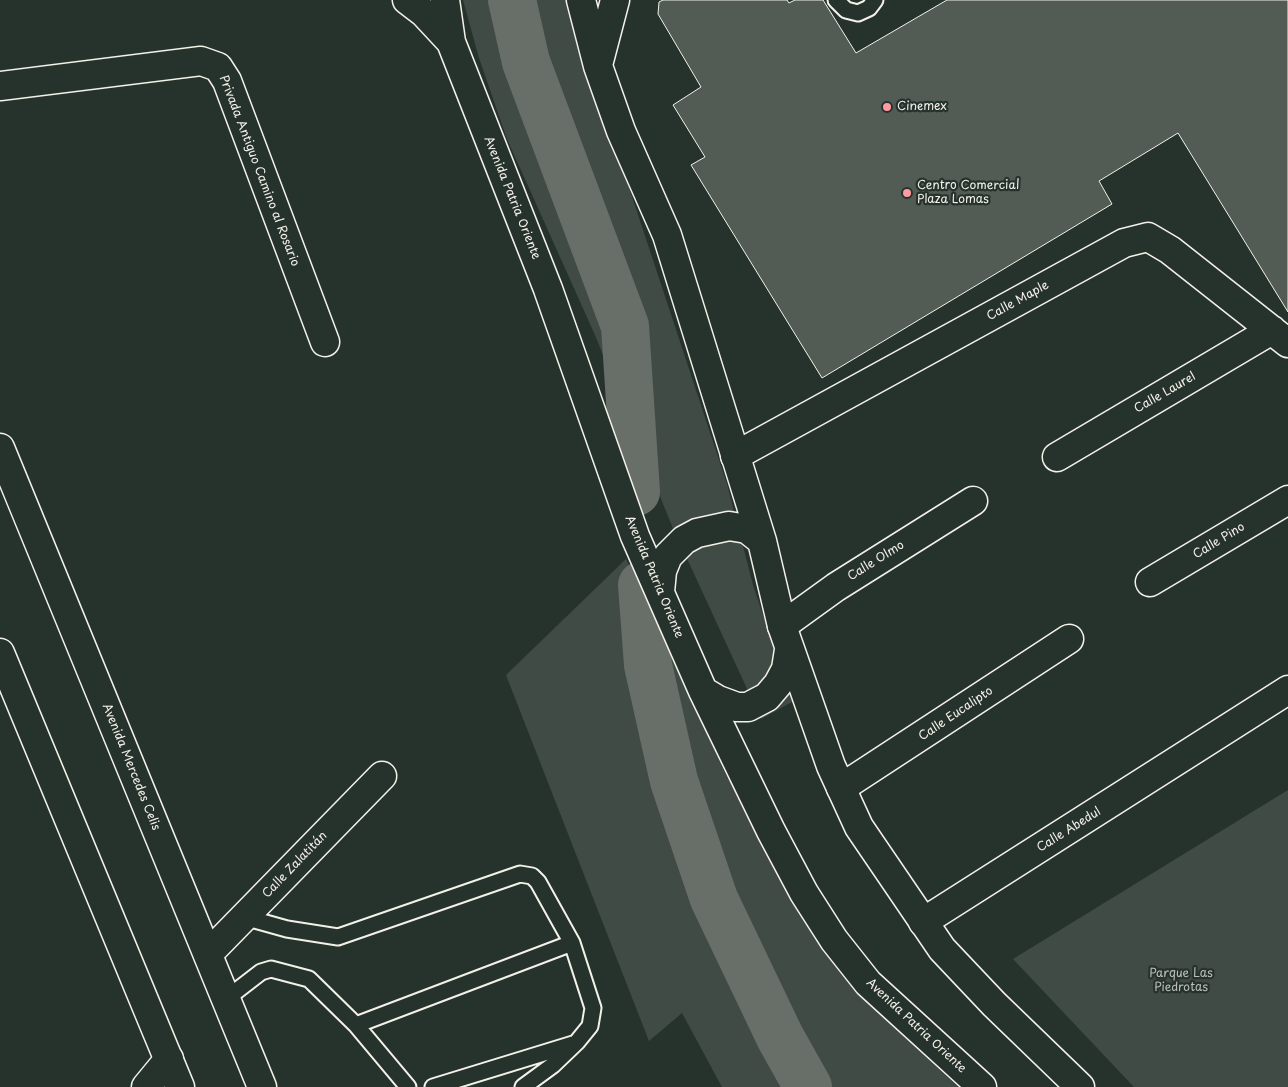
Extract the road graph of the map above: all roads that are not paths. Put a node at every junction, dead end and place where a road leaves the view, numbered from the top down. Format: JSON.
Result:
{"nodes":[{"id":1,"x":407,"y":0,"type":"edge"},
{"id":2,"x":445,"y":0,"type":"edge"},
{"id":3,"x":581,"y":0,"type":"edge"},
{"id":4,"x":615,"y":0,"type":"edge"},
{"id":5,"x":836,"y":0,"type":"edge"},
{"id":6,"x":875,"y":0,"type":"edge"},
{"id":7,"x":451,"y":42,"type":"junction"},
{"id":8,"x":598,"y":66,"type":"junction"},
{"id":9,"x":0,"y":86,"type":"edge"},
{"id":10,"x":1280,"y":337,"type":"edge"},
{"id":11,"x":325,"y":342,"type":"dead end"},
{"id":12,"x":0,"y":448,"type":"edge"},
{"id":13,"x":735,"y":456,"type":"junction"},
{"id":14,"x":1057,"y":456,"type":"dead end"},
{"id":15,"x":1288,"y":500,"type":"edge"},
{"id":16,"x":973,"y":501,"type":"dead end"},
{"id":17,"x":762,"y":540,"type":"junction"},
{"id":18,"x":1150,"y":582,"type":"dead end"},
{"id":19,"x":660,"y":592,"type":"junction"},
{"id":20,"x":785,"y":638,"type":"junction"},
{"id":21,"x":1069,"y":639,"type":"dead end"},
{"id":22,"x":0,"y":653,"type":"edge"},
{"id":23,"x":1288,"y":690,"type":"edge"},
{"id":24,"x":702,"y":691,"type":"junction"},
{"id":25,"x":382,"y":776,"type":"dead end"},
{"id":26,"x":842,"y":788,"type":"junction"},
{"id":27,"x":244,"y":917,"type":"junction"},
{"id":28,"x":923,"y":922,"type":"junction"},
{"id":29,"x":572,"y":943,"type":"junction"},
{"id":30,"x":208,"y":954,"type":"junction"},
{"id":31,"x":226,"y":999,"type":"junction"},
{"id":32,"x":356,"y":1025,"type":"junction"},
{"id":33,"x":577,"y":1042,"type":"junction"},
{"id":34,"x":169,"y":1060,"type":"junction"},
{"id":35,"x":146,"y":1087,"type":"edge"},
{"id":36,"x":180,"y":1087,"type":"edge"},
{"id":37,"x":262,"y":1087,"type":"edge"},
{"id":38,"x":408,"y":1087,"type":"edge"},
{"id":39,"x":433,"y":1087,"type":"edge"},
{"id":40,"x":523,"y":1087,"type":"edge"},
{"id":41,"x":982,"y":1087,"type":"edge"},
{"id":42,"x":1080,"y":1087,"type":"edge"}],
"edges":[{"from":1,"to":7,"type":"street"},
{"from":2,"to":7,"type":"street","name":"Avenida Patria Oriente"},
{"from":3,"to":8,"type":"street"},
{"from":4,"to":8,"type":"street"},
{"from":5,"to":6,"type":"lane"},
{"from":7,"to":19,"type":"street","name":"Avenida Patria Oriente"},
{"from":8,"to":13,"type":"street"},
{"from":9,"to":11,"type":"street","name":"Privada Antiguo Camino al Rosario"},
{"from":10,"to":13,"type":"street","name":"Calle Maple"},
{"from":10,"to":14,"type":"street","name":"Calle Laurel"},
{"from":12,"to":30,"type":"street","name":"Avenida Mercedes Celis"},
{"from":13,"to":17,"type":"street"},
{"from":15,"to":18,"type":"street","name":"Calle Pino"},
{"from":16,"to":20,"type":"street","name":"Calle Olmo"},
{"from":17,"to":19,"type":"street"},
{"from":17,"to":20,"type":"street"},
{"from":19,"to":24,"type":"street","name":"Avenida Patria Oriente"},
{"from":20,"to":24,"type":"street"},
{"from":20,"to":26,"type":"street"},
{"from":21,"to":26,"type":"street","name":"Calle Eucalipto"},
{"from":22,"to":34,"type":"street"},
{"from":23,"to":28,"type":"street","name":"Calle Abedul"},
{"from":24,"to":41,"type":"street","name":"Avenida Patria Oriente"},
{"from":25,"to":27,"type":"street","name":"Calle Zalatitán"},
{"from":26,"to":28,"type":"street"},
{"from":27,"to":29,"type":"lane"},
{"from":27,"to":30,"type":"street","name":"Calle Zalatitán"},
{"from":28,"to":42,"type":"street"},
{"from":29,"to":32,"type":"lane"},
{"from":29,"to":33,"type":"lane"},
{"from":30,"to":31,"type":"street","name":"Avenida Mercedes Celis"},
{"from":31,"to":32,"type":"lane"},
{"from":31,"to":37,"type":"street","name":"Avenida Mercedes Celis"},
{"from":32,"to":38,"type":"lane"},
{"from":33,"to":39,"type":"lane"},
{"from":33,"to":40,"type":"lane"},
{"from":34,"to":35,"type":"street"},
{"from":34,"to":36,"type":"street"}]}
